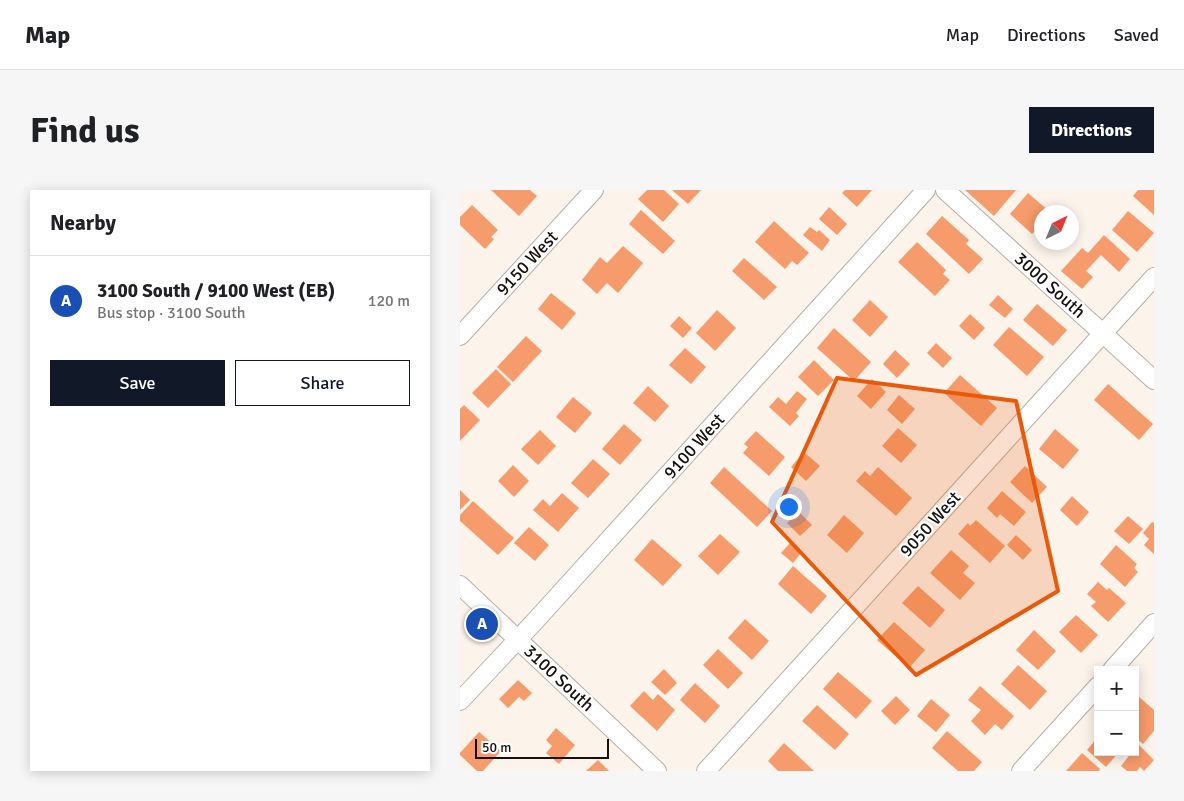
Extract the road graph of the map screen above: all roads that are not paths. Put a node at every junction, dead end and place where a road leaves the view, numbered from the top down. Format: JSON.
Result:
{"nodes":[{"id":1,"x":594,"y":190,"type":"edge"},
{"id":2,"x":926,"y":190,"type":"edge"},
{"id":3,"x":945,"y":190,"type":"edge"},
{"id":4,"x":1154,"y":277,"type":"edge"},
{"id":5,"x":1103,"y":334,"type":"junction"},
{"id":6,"x":460,"y":336,"type":"edge"},
{"id":7,"x":1154,"y":380,"type":"edge"},
{"id":8,"x":460,"y":585,"type":"edge"},
{"id":9,"x":1154,"y":623,"type":"edge"},
{"id":10,"x":518,"y":640,"type":"junction"},
{"id":11,"x":1116,"y":666,"type":"edge"},
{"id":12,"x":1094,"y":690,"type":"edge"},
{"id":13,"x":460,"y":701,"type":"edge"},
{"id":14,"x":658,"y":771,"type":"edge"},
{"id":15,"x":706,"y":771,"type":"edge"},
{"id":16,"x":1021,"y":771,"type":"edge"}],
"edges":[{"from":1,"to":6,"type":"street","name":"9150 West"},
{"from":2,"to":10,"type":"street","name":"9100 West"},
{"from":3,"to":5,"type":"street","name":"3000 South"},
{"from":4,"to":5,"type":"street","name":"9050 West"},
{"from":5,"to":7,"type":"street","name":"3000 South"},
{"from":5,"to":15,"type":"street","name":"9050 West"},
{"from":8,"to":10,"type":"street","name":"3100 South"},
{"from":9,"to":11,"type":"street"},
{"from":10,"to":13,"type":"street","name":"9100 West"},
{"from":10,"to":14,"type":"street","name":"3100 South"},
{"from":12,"to":16,"type":"street"}]}
